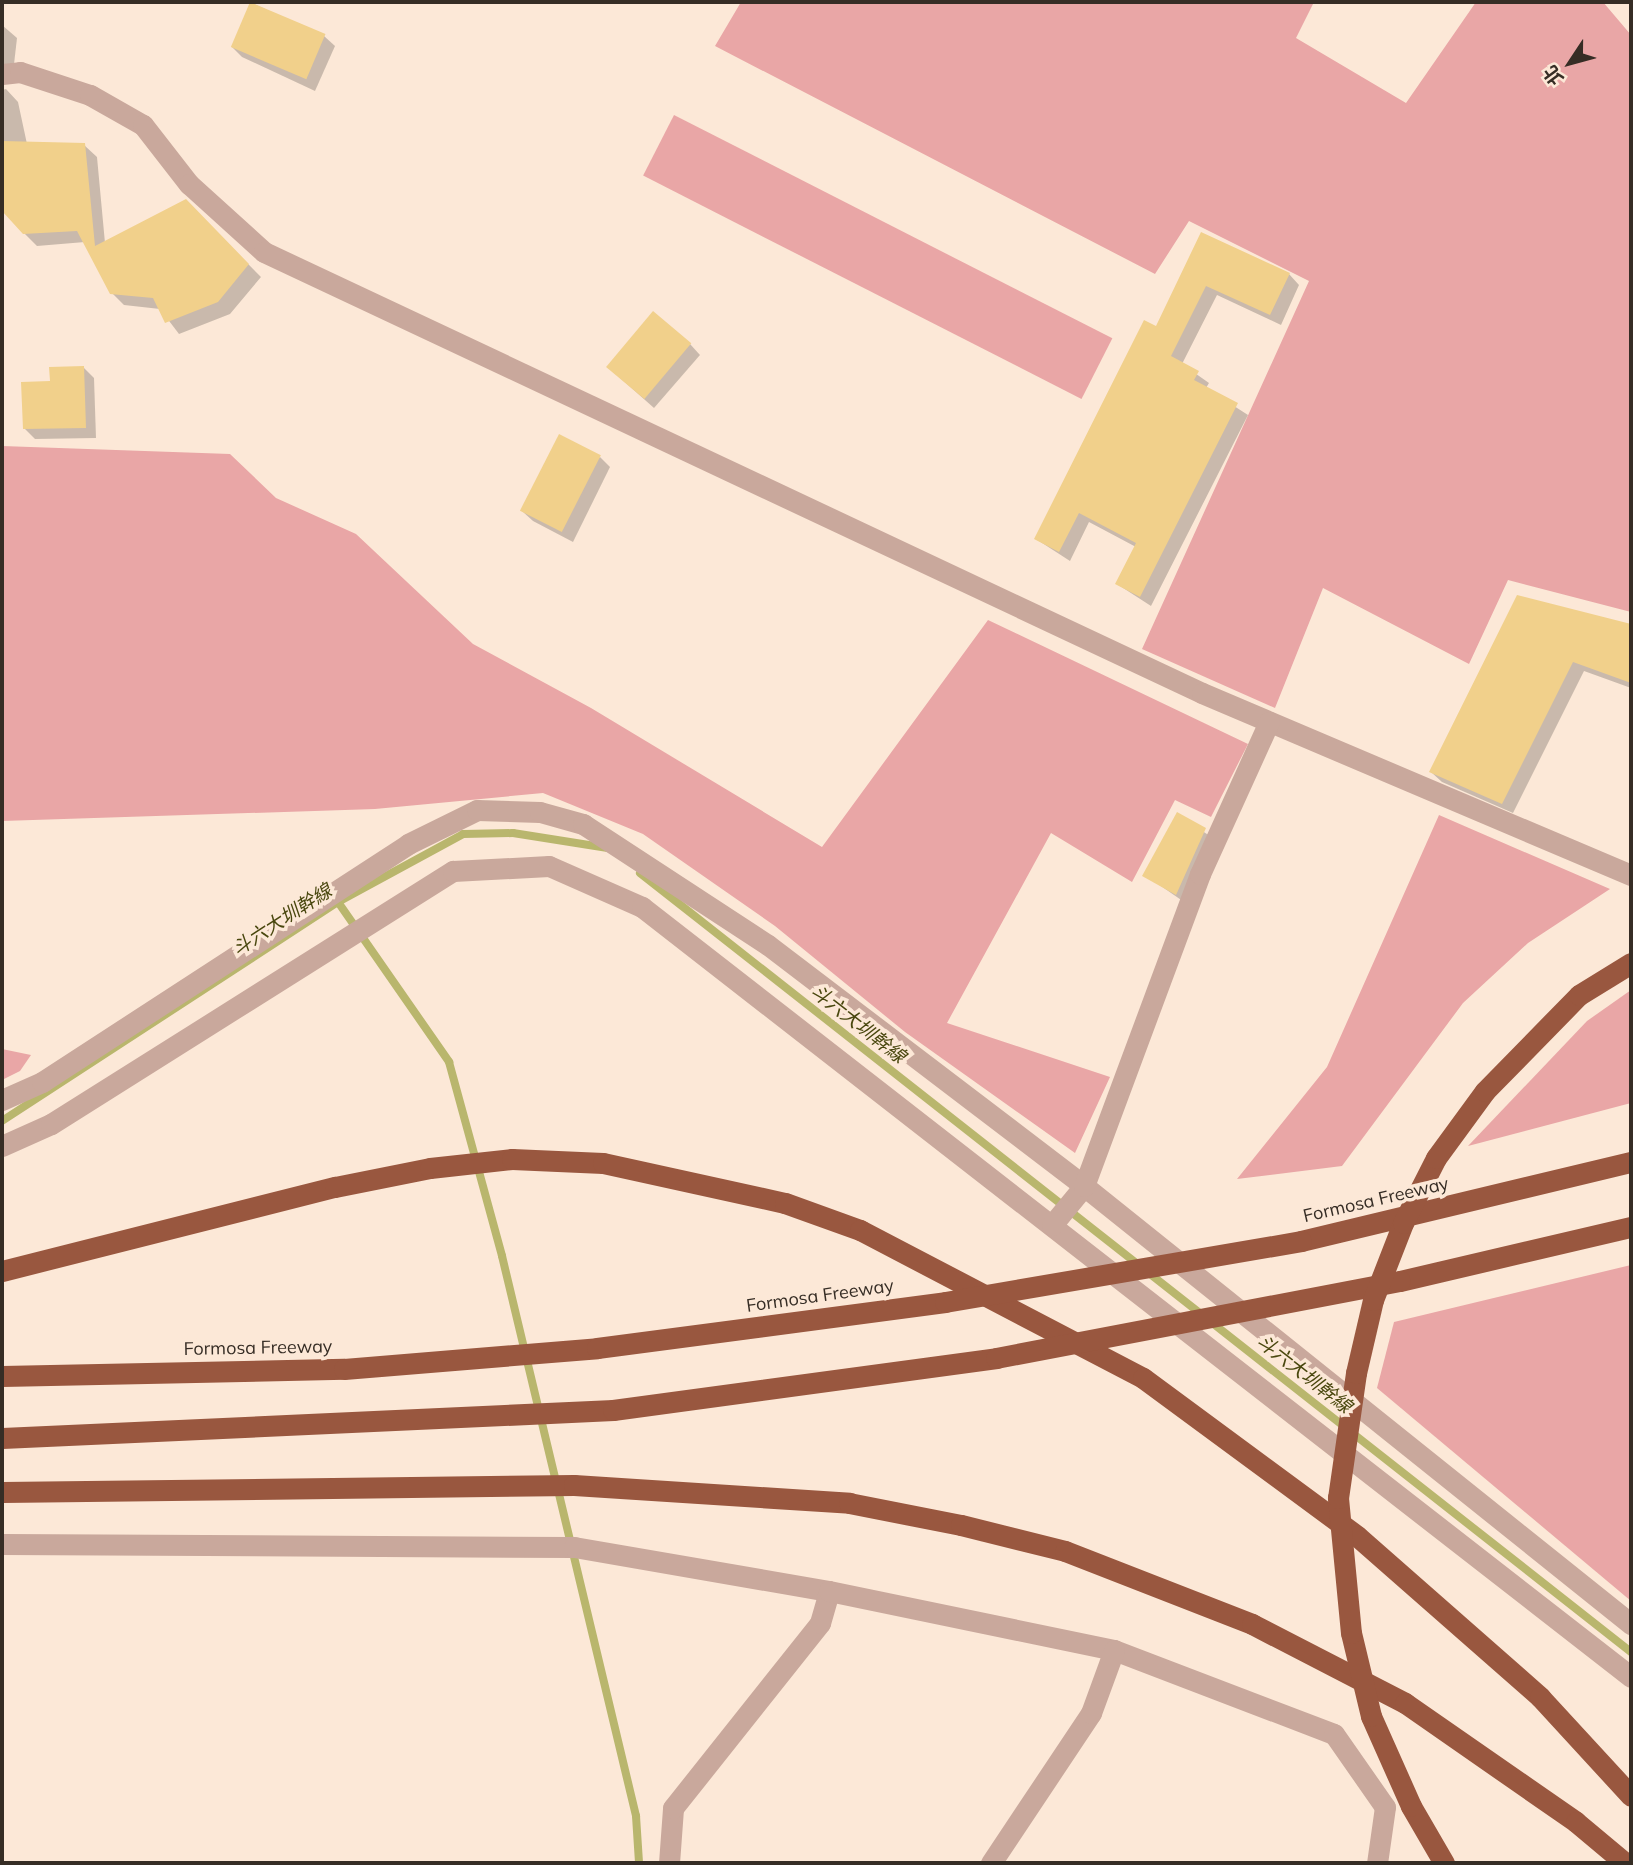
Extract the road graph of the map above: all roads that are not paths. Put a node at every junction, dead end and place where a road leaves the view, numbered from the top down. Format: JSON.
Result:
{"nodes":[{"id":1,"x":2,"y":74,"type":"edge"},
{"id":2,"x":1269,"y":722,"type":"junction"},
{"id":3,"x":1631,"y":875,"type":"edge"},
{"id":4,"x":1631,"y":963,"type":"edge"},
{"id":5,"x":2,"y":1100,"type":"edge"},
{"id":6,"x":2,"y":1146,"type":"edge"},
{"id":7,"x":1631,"y":1162,"type":"edge"},
{"id":8,"x":1084,"y":1186,"type":"junction"},
{"id":9,"x":1052,"y":1225,"type":"junction"},
{"id":10,"x":1631,"y":1227,"type":"edge"},
{"id":11,"x":2,"y":1271,"type":"edge"},
{"id":12,"x":2,"y":1376,"type":"edge"},
{"id":13,"x":2,"y":1438,"type":"edge"},
{"id":14,"x":2,"y":1492,"type":"edge"},
{"id":15,"x":2,"y":1544,"type":"edge"},
{"id":16,"x":829,"y":1591,"type":"junction"},
{"id":17,"x":1631,"y":1624,"type":"edge"},
{"id":18,"x":1114,"y":1650,"type":"junction"},
{"id":19,"x":1631,"y":1676,"type":"edge"},
{"id":20,"x":1631,"y":1796,"type":"edge"},
{"id":21,"x":669,"y":1863,"type":"edge"},
{"id":22,"x":991,"y":1863,"type":"edge"},
{"id":23,"x":1377,"y":1863,"type":"edge"},
{"id":24,"x":1445,"y":1863,"type":"edge"},
{"id":25,"x":1625,"y":1863,"type":"edge"}],
"edges":[{"from":1,"to":2,"type":"street"},
{"from":2,"to":3,"type":"street"},
{"from":2,"to":8,"type":"street"},
{"from":4,"to":24,"type":"highway","bridge":true},
{"from":5,"to":8,"type":"street"},
{"from":6,"to":9,"type":"street"},
{"from":7,"to":12,"type":"highway","name":"Formosa Freeway","bridge":true},
{"from":8,"to":9,"type":"street"},
{"from":8,"to":17,"type":"street"},
{"from":9,"to":19,"type":"street"},
{"from":10,"to":13,"type":"highway","bridge":true},
{"from":11,"to":20,"type":"highway"},
{"from":14,"to":25,"type":"highway"},
{"from":15,"to":16,"type":"street"},
{"from":16,"to":18,"type":"street"},
{"from":16,"to":21,"type":"street"},
{"from":18,"to":22,"type":"street"},
{"from":18,"to":23,"type":"street"}]}
